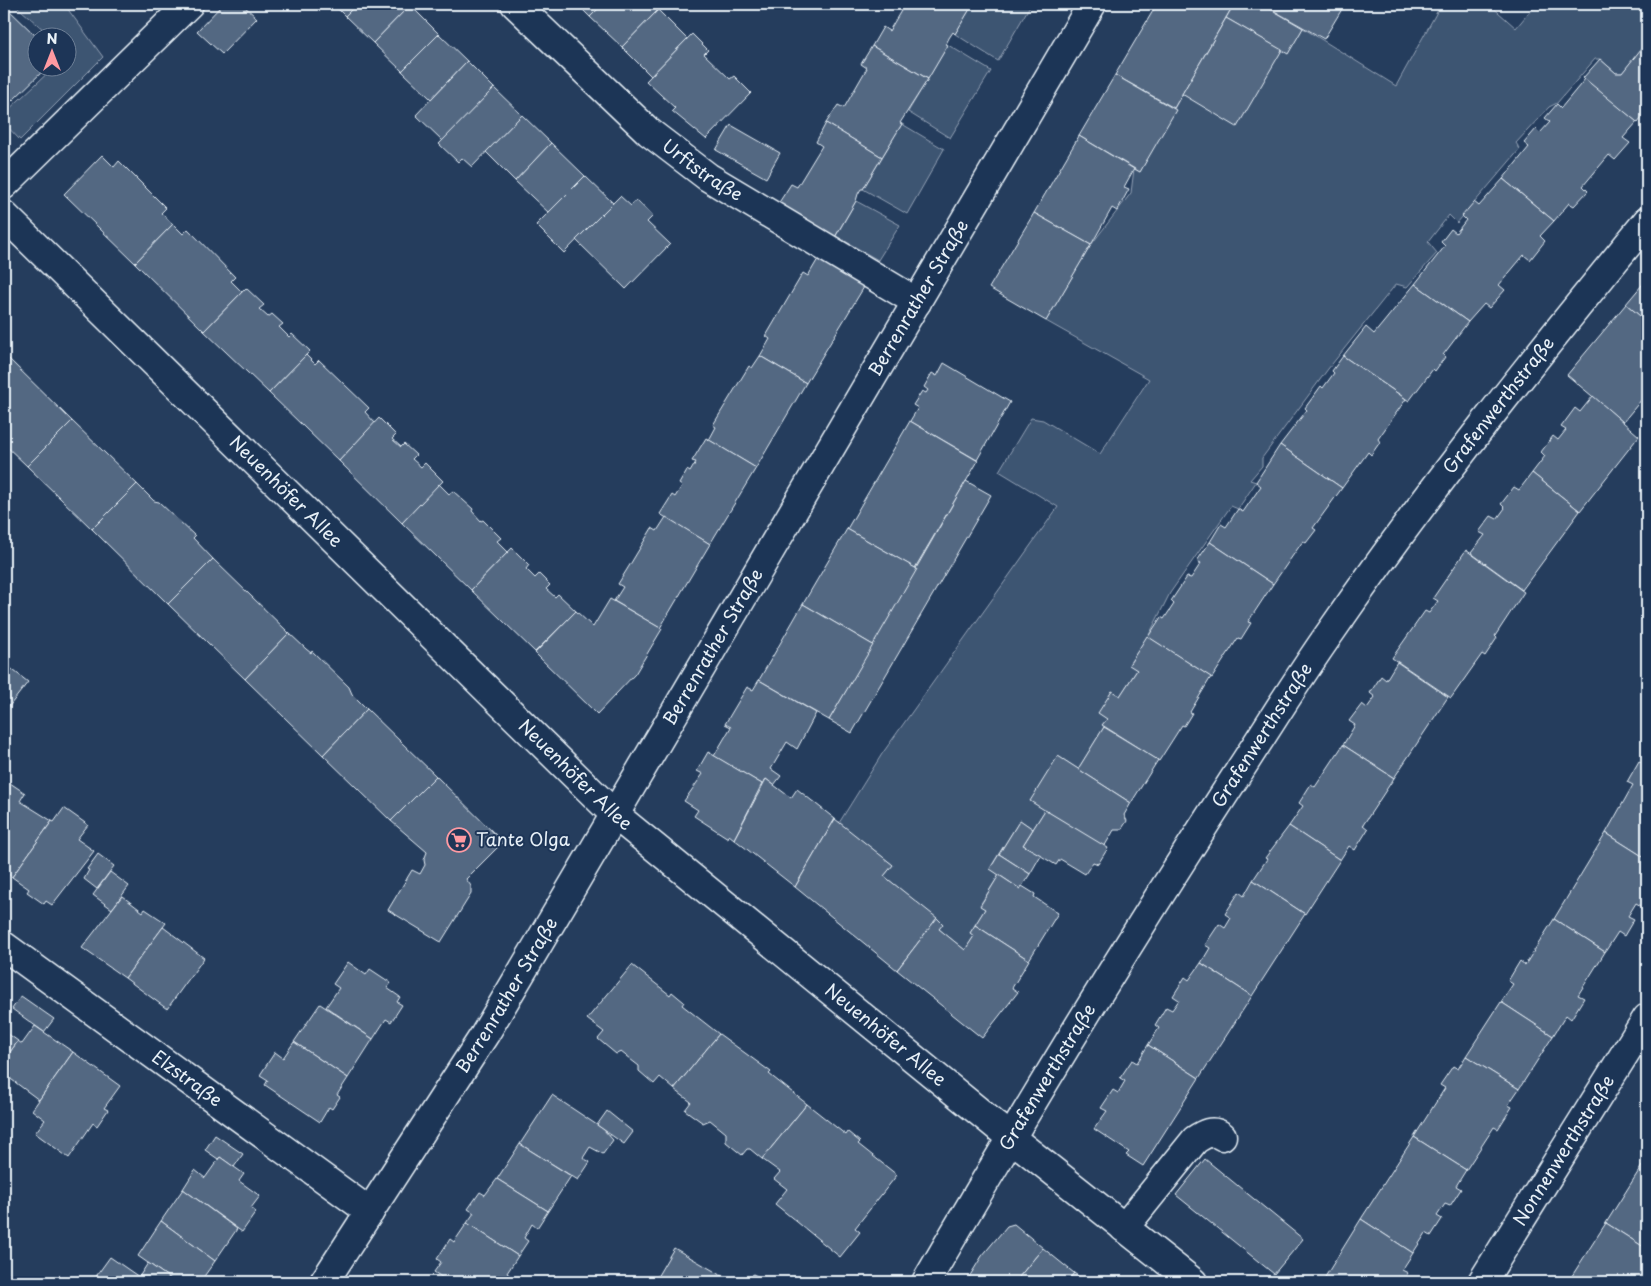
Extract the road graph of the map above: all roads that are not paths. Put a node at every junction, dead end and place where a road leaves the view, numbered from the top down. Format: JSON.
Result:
{"nodes":[{"id":1,"x":189,"y":4,"type":"edge"},
{"id":2,"x":515,"y":4,"type":"edge"},
{"id":3,"x":1092,"y":4,"type":"edge"},
{"id":4,"x":4,"y":185,"type":"edge"},
{"id":5,"x":4,"y":215,"type":"edge"},
{"id":6,"x":1647,"y":221,"type":"edge"},
{"id":7,"x":917,"y":302,"type":"junction"},
{"id":8,"x":614,"y":814,"type":"junction"},
{"id":9,"x":4,"y":946,"type":"edge"},
{"id":10,"x":1647,"y":1018,"type":"edge"},
{"id":11,"x":1222,"y":1136,"type":"dead end"},
{"id":12,"x":1010,"y":1137,"type":"junction"},
{"id":13,"x":370,"y":1212,"type":"junction"},
{"id":14,"x":1124,"y":1228,"type":"junction"},
{"id":15,"x":324,"y":1282,"type":"edge"},
{"id":16,"x":926,"y":1282,"type":"edge"},
{"id":17,"x":1193,"y":1282,"type":"edge"},
{"id":18,"x":1482,"y":1282,"type":"edge"}],
"edges":[{"from":1,"to":4,"type":"street"},
{"from":2,"to":7,"type":"street","name":"Urftstraße"},
{"from":3,"to":7,"type":"street","name":"Berrenrather Straße"},
{"from":5,"to":8,"type":"street","name":"Neuenhöfer Allee"},
{"from":6,"to":12,"type":"street","name":"Grafenwerthstraße"},
{"from":7,"to":8,"type":"street","name":"Berrenrather Straße"},
{"from":8,"to":12,"type":"street","name":"Neuenhöfer Allee"},
{"from":8,"to":13,"type":"street","name":"Berrenrather Straße"},
{"from":9,"to":13,"type":"street","name":"Elzstraße"},
{"from":10,"to":18,"type":"street","name":"Nonnenwerthstraße"},
{"from":11,"to":14,"type":"street"},
{"from":12,"to":14,"type":"street","name":"Neuenhöfer Allee"},
{"from":12,"to":16,"type":"street","name":"Grafenwerthstraße"},
{"from":13,"to":15,"type":"street","name":"Berrenrather Straße"},
{"from":14,"to":17,"type":"street","name":"Neuenhöfer Allee"}]}
